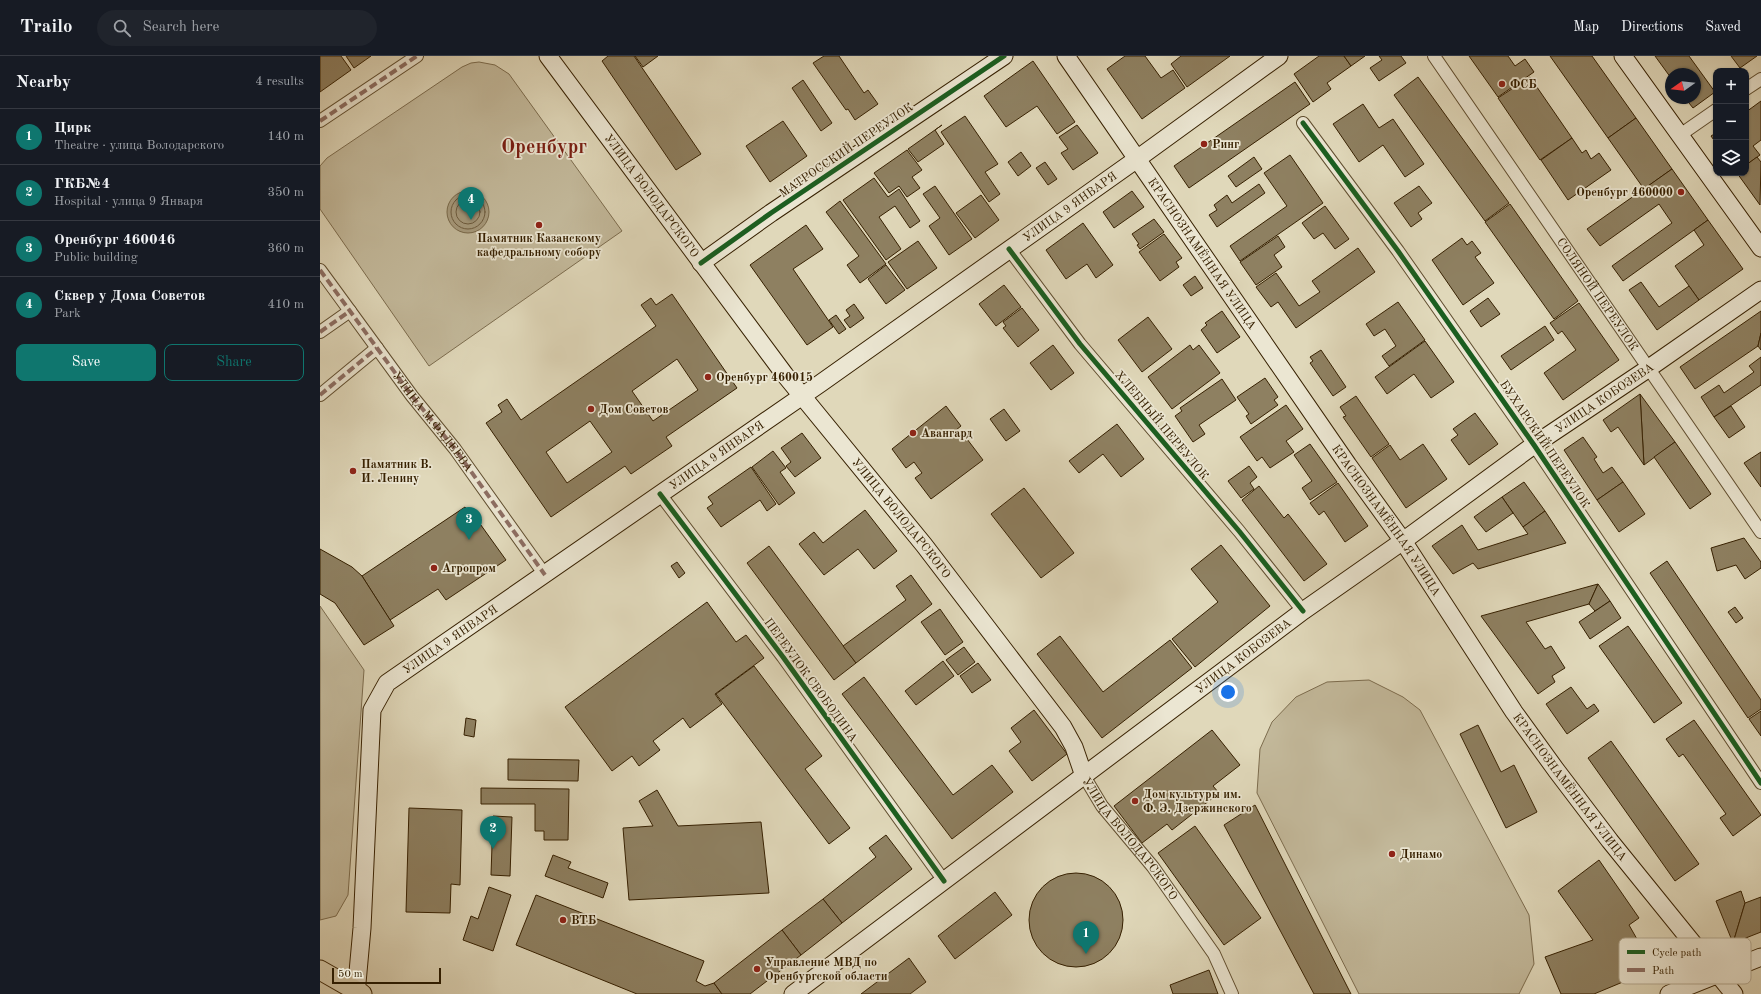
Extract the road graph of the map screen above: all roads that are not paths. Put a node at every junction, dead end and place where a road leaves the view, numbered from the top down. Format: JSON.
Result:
{"nodes":[{"id":1,"x":417,"y":56,"type":"edge"},
{"id":2,"x":548,"y":56,"type":"edge"},
{"id":3,"x":1004,"y":56,"type":"edge"},
{"id":4,"x":1066,"y":56,"type":"edge"},
{"id":5,"x":1279,"y":56,"type":"edge"},
{"id":6,"x":1434,"y":56,"type":"edge"},
{"id":7,"x":1623,"y":56,"type":"edge"},
{"id":8,"x":1761,"y":79,"type":"edge"},
{"id":9,"x":1749,"y":87,"type":"edge"},
{"id":10,"x":1713,"y":112,"type":"edge"},
{"id":11,"x":320,"y":121,"type":"edge"},
{"id":12,"x":1303,"y":123,"type":"dead end"},
{"id":13,"x":1680,"y":135,"type":"junction"},
{"id":14,"x":1137,"y":159,"type":"junction"},
{"id":15,"x":1761,"y":248,"type":"edge"},
{"id":16,"x":1009,"y":249,"type":"junction"},
{"id":17,"x":701,"y":263,"type":"junction"},
{"id":18,"x":320,"y":270,"type":"edge"},
{"id":19,"x":1761,"y":290,"type":"edge"},
{"id":20,"x":350,"y":311,"type":"junction"},
{"id":21,"x":320,"y":332,"type":"edge"},
{"id":22,"x":377,"y":348,"type":"junction"},
{"id":23,"x":1649,"y":368,"type":"junction"},
{"id":24,"x":320,"y":395,"type":"edge"},
{"id":25,"x":803,"y":395,"type":"junction"},
{"id":26,"x":1534,"y":446,"type":"junction"},
{"id":27,"x":660,"y":494,"type":"junction"},
{"id":28,"x":1761,"y":532,"type":"edge"},
{"id":29,"x":1403,"y":541,"type":"junction"},
{"id":30,"x":545,"y":575,"type":"junction"},
{"id":31,"x":1303,"y":611,"type":"junction"},
{"id":32,"x":1084,"y":776,"type":"junction"},
{"id":33,"x":1761,"y":783,"type":"edge"},
{"id":34,"x":944,"y":881,"type":"junction"},
{"id":35,"x":1689,"y":938,"type":"edge"},
{"id":36,"x":1761,"y":957,"type":"edge"},
{"id":37,"x":1751,"y":961,"type":"edge"},
{"id":38,"x":320,"y":970,"type":"edge"},
{"id":39,"x":1694,"y":984,"type":"edge"},
{"id":40,"x":1726,"y":984,"type":"edge"},
{"id":41,"x":358,"y":993,"type":"edge"},
{"id":42,"x":793,"y":994,"type":"edge"},
{"id":43,"x":1232,"y":994,"type":"edge"},
{"id":44,"x":1669,"y":994,"type":"edge"},
{"id":45,"x":1734,"y":994,"type":"edge"}],
"edges":[{"from":1,"to":11,"type":"street"},
{"from":2,"to":17,"type":"main road","name":"УЛИЦА ВОЛОДАРСКОГО"},
{"from":3,"to":17,"type":"main road","name":"МАТРОССКИЙ ПЕРЕУЛОК"},
{"from":4,"to":14,"type":"main road","name":"КРАСНОЗНАМЁННАЯ УЛИЦА"},
{"from":5,"to":14,"type":"main road","name":"УЛИЦА 9 ЯНВАРЯ"},
{"from":6,"to":23,"type":"street","name":"СОЛЯНОЙ ПЕРЕУЛОК"},
{"from":7,"to":13,"type":"main road"},
{"from":8,"to":9,"type":"street"},
{"from":10,"to":13,"type":"street"},
{"from":12,"to":26,"type":"street","name":"БУХАРСКИЙ ПЕРЕУЛОК"},
{"from":13,"to":15,"type":"main road"},
{"from":14,"to":16,"type":"main road","name":"УЛИЦА 9 ЯНВАРЯ"},
{"from":14,"to":29,"type":"main road","name":"КРАСНОЗНАМЁННАЯ УЛИЦА"},
{"from":16,"to":25,"type":"main road","name":"УЛИЦА 9 ЯНВАРЯ"},
{"from":16,"to":31,"type":"street","name":"ХЛЕБНЫЙ ПЕРЕУЛОК"},
{"from":17,"to":25,"type":"main road","name":"УЛИЦА ВОЛОДАРСКОГО"},
{"from":18,"to":20,"type":"street","name":"УЛИЦА М.ФАДЕЕВА"},
{"from":19,"to":23,"type":"main road","name":"УЛИЦА КОБОЗЕВА"},
{"from":20,"to":21,"type":"street"},
{"from":20,"to":22,"type":"street","name":"УЛИЦА М.ФАДЕЕВА"},
{"from":22,"to":24,"type":"street"},
{"from":22,"to":30,"type":"street","name":"УЛИЦА М.ФАДЕЕВА"},
{"from":23,"to":26,"type":"main road","name":"УЛИЦА КОБОЗЕВА"},
{"from":23,"to":28,"type":"street","name":"СОЛЯНОЙ ПЕРЕУЛОК"},
{"from":25,"to":27,"type":"main road","name":"УЛИЦА 9 ЯНВАРЯ"},
{"from":25,"to":32,"type":"main road","name":"УЛИЦА ВОЛОДАРСКОГО"},
{"from":26,"to":29,"type":"main road","name":"УЛИЦА КОБОЗЕВА"},
{"from":26,"to":33,"type":"street","name":"БУХАРСКИЙ ПЕРЕУЛОК"},
{"from":27,"to":30,"type":"main road","name":"УЛИЦА 9 ЯНВАРЯ"},
{"from":27,"to":34,"type":"street","name":"ПЕРЕУЛОК СВОБОДИНА"},
{"from":29,"to":31,"type":"main road","name":"УЛИЦА КОБОЗЕВА"},
{"from":29,"to":35,"type":"main road","name":"КРАСНОЗНАМЁННАЯ УЛИЦА"},
{"from":30,"to":41,"type":"main road","name":"УЛИЦА 9 ЯНВАРЯ"},
{"from":31,"to":32,"type":"main road","name":"УЛИЦА КОБОЗЕВА"},
{"from":32,"to":34,"type":"main road","name":"УЛИЦА КОБОЗЕВА"},
{"from":32,"to":43,"type":"street","name":"УЛИЦА ВОЛОДАРСКОГО"},
{"from":34,"to":42,"type":"main road","name":"УЛИЦА КОБОЗЕВА"},
{"from":36,"to":37,"type":"main road"},
{"from":38,"to":41,"type":"main road"},
{"from":39,"to":44,"type":"main road"},
{"from":40,"to":45,"type":"main road","name":"КРАСНОЗНАМЁННАЯ УЛИЦА"}]}
